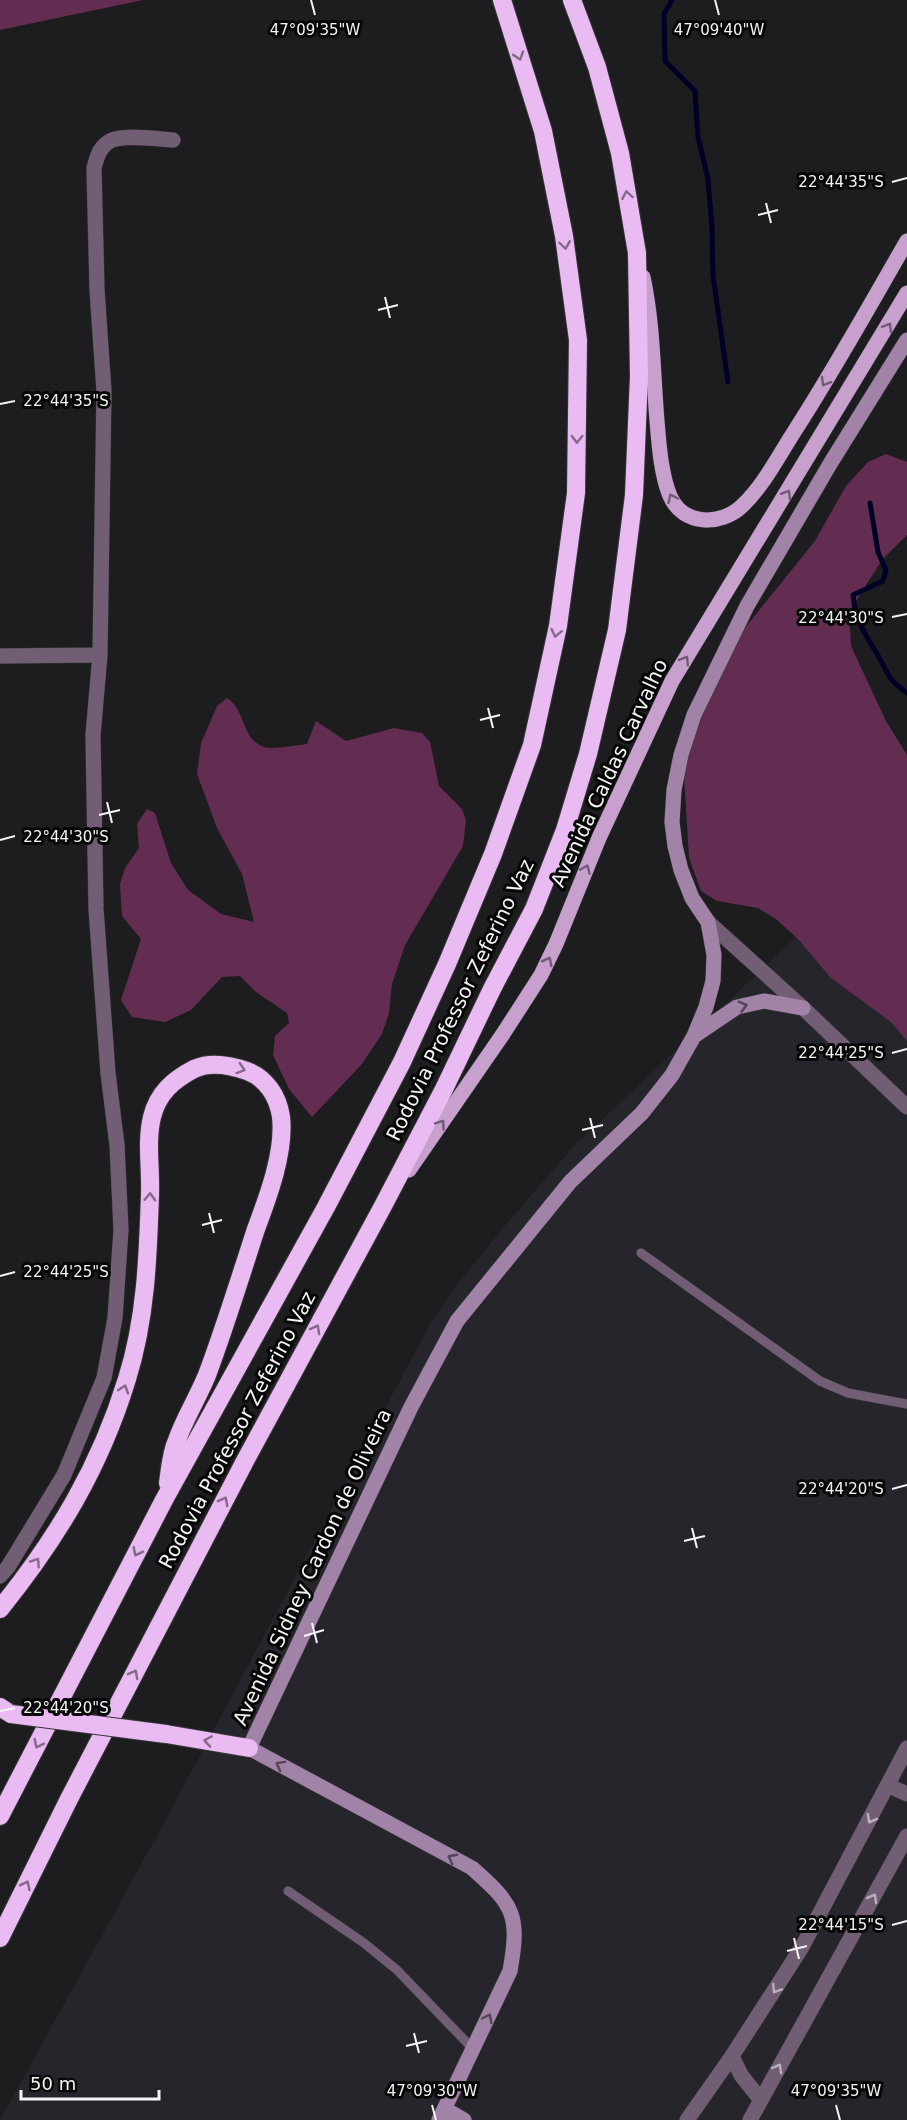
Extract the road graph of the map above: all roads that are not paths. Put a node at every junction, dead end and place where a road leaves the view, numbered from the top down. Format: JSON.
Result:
{"nodes":[{"id":1,"x":502,"y":0,"type":"edge"},
{"id":2,"x":572,"y":0,"type":"edge"},
{"id":3,"x":173,"y":140,"type":"dead end"},
{"id":4,"x":907,"y":241,"type":"edge"},
{"id":5,"x":637,"y":253,"type":"junction"},
{"id":6,"x":907,"y":293,"type":"edge"},
{"id":7,"x":907,"y":340,"type":"edge"},
{"id":8,"x":100,"y":655,"type":"junction"},
{"id":9,"x":0,"y":656,"type":"edge"},
{"id":10,"x":708,"y":922,"type":"junction"},
{"id":11,"x":803,"y":1008,"type":"junction"},
{"id":12,"x":694,"y":1036,"type":"junction"},
{"id":13,"x":907,"y":1107,"type":"edge"},
{"id":14,"x":383,"y":1206,"type":"junction"},
{"id":15,"x":641,"y":1253,"type":"dead end"},
{"id":16,"x":907,"y":1404,"type":"edge"},
{"id":17,"x":164,"y":1500,"type":"junction"},
{"id":18,"x":0,"y":1576,"type":"edge"},
{"id":19,"x":0,"y":1609,"type":"edge"},
{"id":20,"x":6,"y":1711,"type":"edge"},
{"id":21,"x":249,"y":1748,"type":"junction"},
{"id":22,"x":907,"y":1748,"type":"edge"},
{"id":23,"x":23,"y":1771,"type":"junction"},
{"id":24,"x":889,"y":1786,"type":"junction"},
{"id":25,"x":0,"y":1791,"type":"edge"},
{"id":26,"x":907,"y":1794,"type":"edge"},
{"id":27,"x":0,"y":1816,"type":"edge"},
{"id":28,"x":907,"y":1836,"type":"edge"},
{"id":29,"x":288,"y":1890,"type":"dead end"},
{"id":30,"x":0,"y":1938,"type":"edge"},
{"id":31,"x":473,"y":2049,"type":"junction"},
{"id":32,"x":732,"y":2056,"type":"junction"},
{"id":33,"x":760,"y":2099,"type":"junction"},
{"id":34,"x":442,"y":2115,"type":"edge"},
{"id":35,"x":464,"y":2120,"type":"edge"},
{"id":36,"x":687,"y":2120,"type":"edge"},
{"id":37,"x":750,"y":2120,"type":"edge"}],
"edges":[{"from":1,"to":17,"type":"highway","name":"Rodovia Professor Zeferino Vaz","one_way":true},
{"from":5,"to":2,"type":"highway","name":"Rodovia Professor Zeferino Vaz","one_way":true},
{"from":3,"to":8,"type":"street"},
{"from":4,"to":5,"type":"main road","one_way":true},
{"from":5,"to":14,"type":"highway","name":"Rodovia Professor Zeferino Vaz"},
{"from":14,"to":6,"type":"main road","name":"Avenida Caldas Carvalho","one_way":true},
{"from":7,"to":10,"type":"street"},
{"from":8,"to":9,"type":"street"},
{"from":8,"to":18,"type":"street"},
{"from":10,"to":11,"type":"street"},
{"from":10,"to":12,"type":"street","name":"Avenida Sidney Cardon de Oliveira"},
{"from":12,"to":11,"type":"street","name":"Avenida Sidney Cardon de Oliveira","one_way":true},
{"from":11,"to":13,"type":"street"},
{"from":12,"to":21,"type":"street","name":"Avenida Sidney Cardon de Oliveira"},
{"from":30,"to":14,"type":"highway","name":"Rodovia Professor Zeferino Vaz","one_way":true},
{"from":15,"to":16,"type":"lane"},
{"from":19,"to":17,"type":"highway","one_way":true},
{"from":17,"to":23,"type":"highway","name":"Rodovia Professor Zeferino Vaz","one_way":true},
{"from":21,"to":20,"type":"highway","one_way":true,"bridge":true},
{"from":31,"to":21,"type":"street","name":"Avenida Sidney Cardon de Oliveira","one_way":true},
{"from":22,"to":24,"type":"street"},
{"from":23,"to":25,"type":"highway"},
{"from":23,"to":27,"type":"highway","name":"Rodovia Professor Zeferino Vaz"},
{"from":24,"to":26,"type":"street"},
{"from":24,"to":32,"type":"street","one_way":true},
{"from":33,"to":28,"type":"street","one_way":true},
{"from":29,"to":31,"type":"lane"},
{"from":31,"to":34,"type":"street","name":"Avenida Sidney Cardon de Oliveira"},
{"from":32,"to":33,"type":"street"},
{"from":32,"to":36,"type":"street"},
{"from":33,"to":37,"type":"street"},
{"from":34,"to":35,"type":"street"}]}
